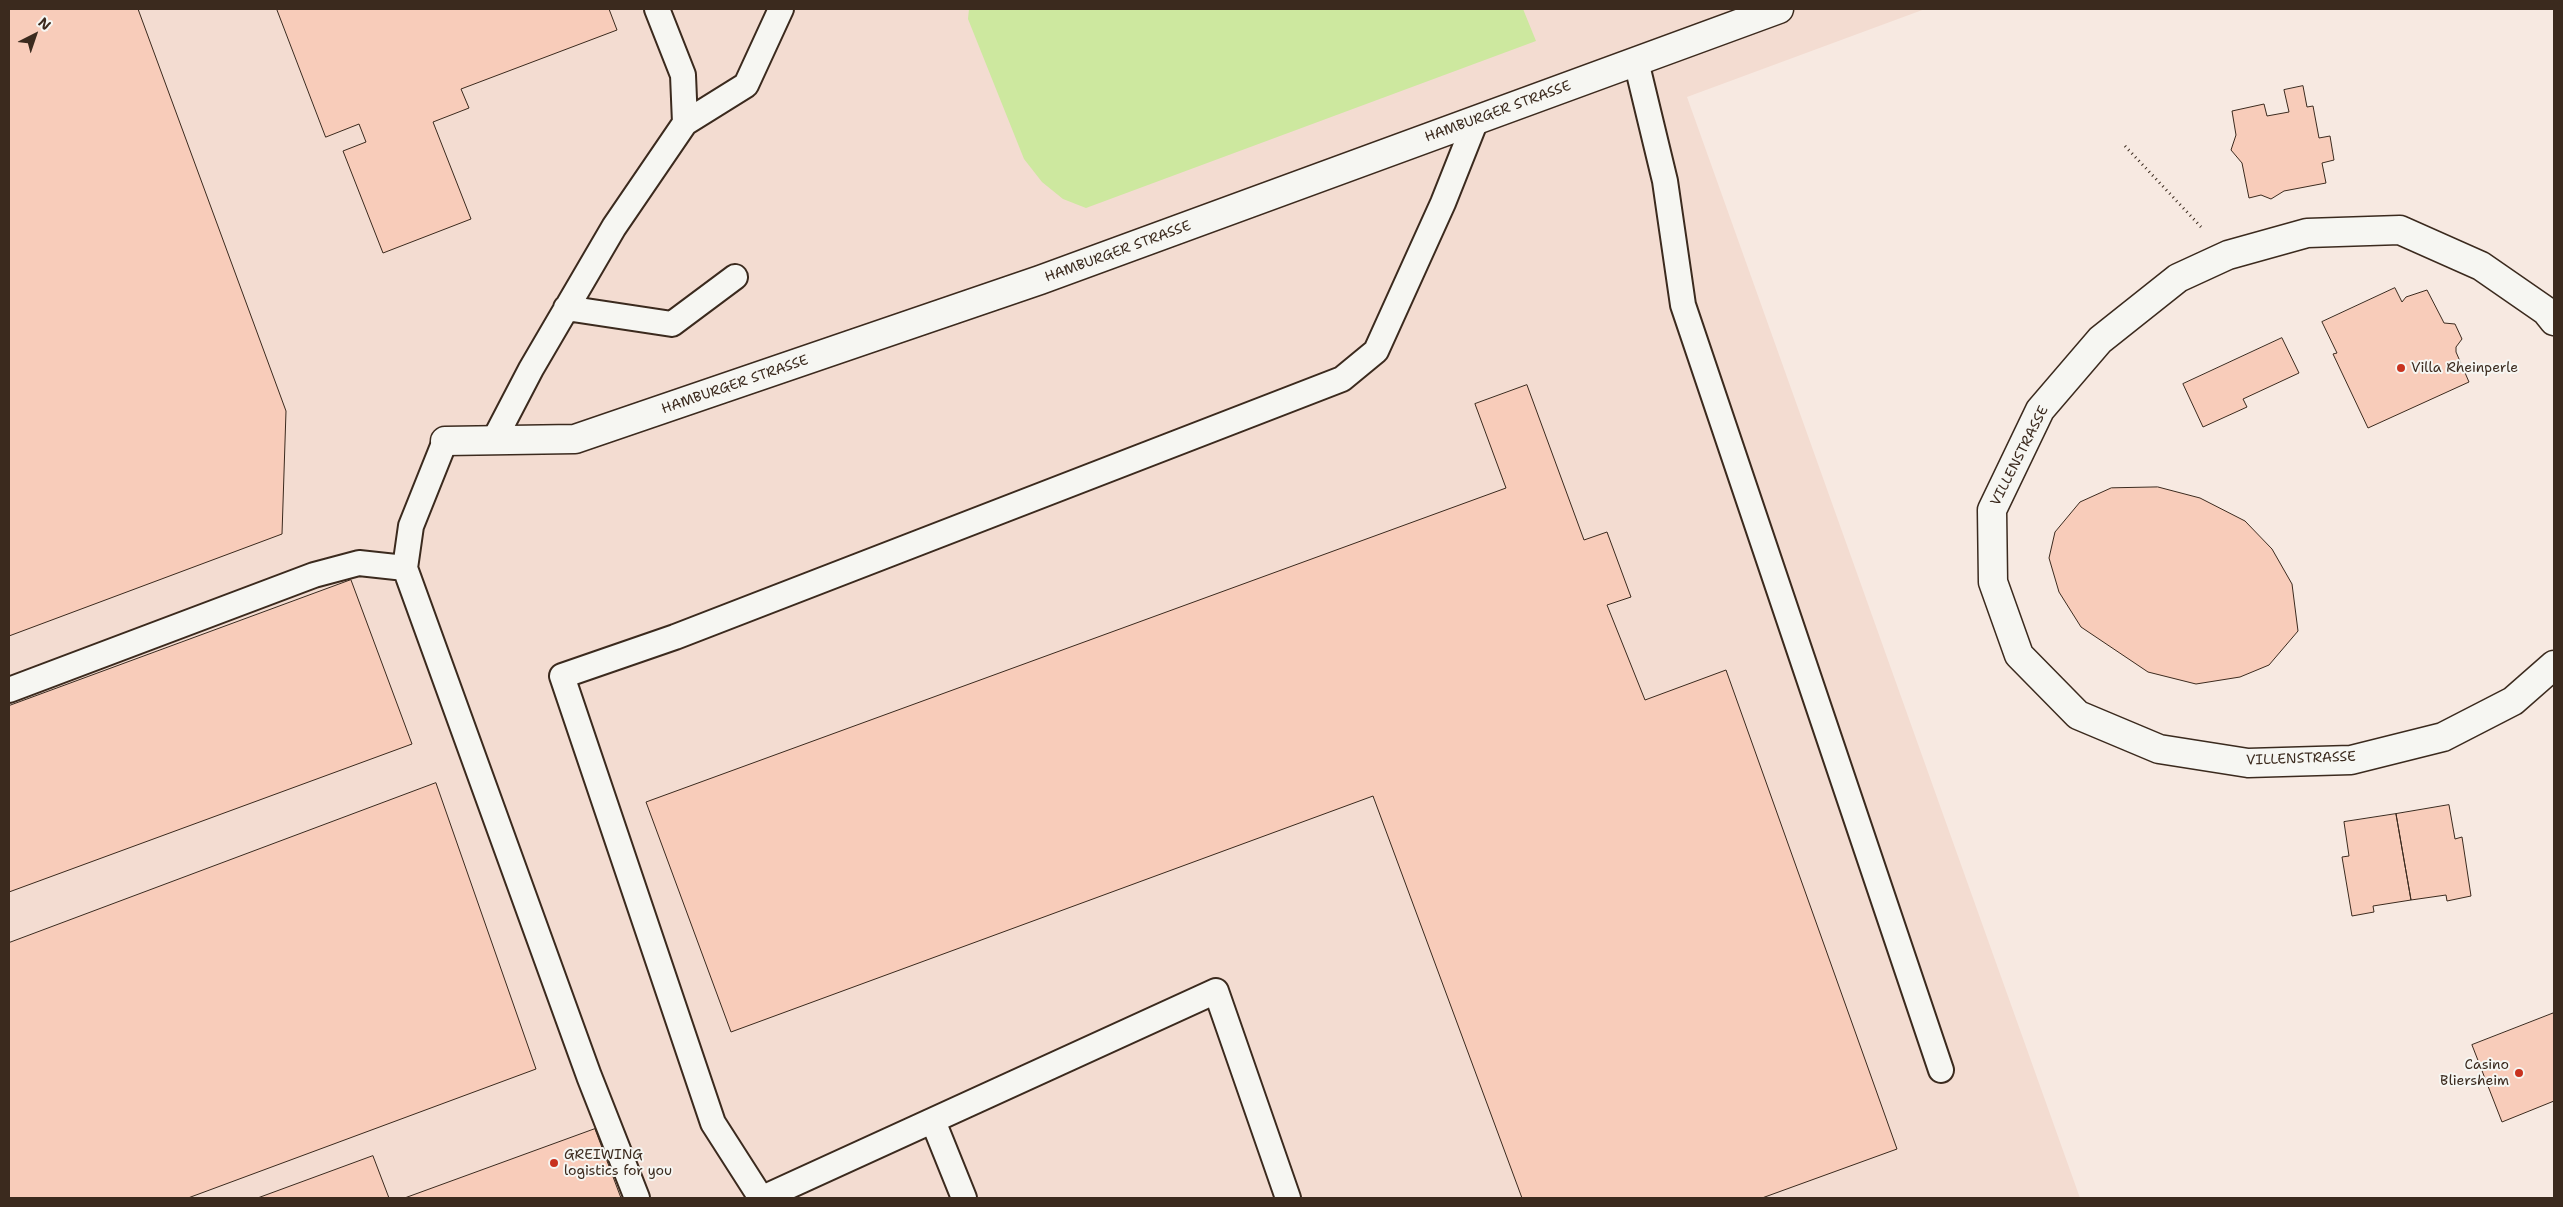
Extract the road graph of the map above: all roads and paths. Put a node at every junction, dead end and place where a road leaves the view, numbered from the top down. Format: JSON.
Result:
{"nodes":[{"id":1,"x":657,"y":9,"type":"edge"},
{"id":2,"x":781,"y":9,"type":"edge"},
{"id":3,"x":1779,"y":9,"type":"edge"},
{"id":4,"x":1636,"y":61,"type":"junction"},
{"id":5,"x":1476,"y":120,"type":"junction"},
{"id":6,"x":685,"y":123,"type":"junction"},
{"id":7,"x":2125,"y":146,"type":"dead end"},
{"id":8,"x":2228,"y":254,"type":"junction"},
{"id":9,"x":735,"y":276,"type":"dead end"},
{"id":10,"x":566,"y":308,"type":"junction"},
{"id":11,"x":2554,"y":321,"type":"edge"},
{"id":12,"x":494,"y":440,"type":"junction"},
{"id":13,"x":445,"y":441,"type":"joint"},
{"id":14,"x":405,"y":568,"type":"junction"},
{"id":15,"x":2554,"y":665,"type":"edge"},
{"id":16,"x":9,"y":690,"type":"edge"},
{"id":17,"x":1940,"y":1070,"type":"dead end"},
{"id":18,"x":932,"y":1121,"type":"junction"},
{"id":19,"x":637,"y":1198,"type":"edge"},
{"id":20,"x":762,"y":1198,"type":"edge"},
{"id":21,"x":964,"y":1198,"type":"edge"},
{"id":22,"x":1288,"y":1198,"type":"edge"}],
"edges":[{"from":1,"to":6,"type":"lane"},
{"from":2,"to":6,"type":"lane"},
{"from":3,"to":4,"type":"street","name":"HAMBURGER STRASSE"},
{"from":4,"to":5,"type":"street","name":"HAMBURGER STRASSE"},
{"from":4,"to":17,"type":"lane"},
{"from":5,"to":12,"type":"street","name":"HAMBURGER STRASSE"},
{"from":5,"to":20,"type":"lane"},
{"from":6,"to":10,"type":"lane"},
{"from":7,"to":8,"type":"path"},
{"from":8,"to":11,"type":"street","name":"VILLENSTRASSE"},
{"from":8,"to":15,"type":"street","name":"VILLENSTRASSE"},
{"from":9,"to":10,"type":"lane"},
{"from":10,"to":12,"type":"lane"},
{"from":12,"to":13,"type":"street","name":"HAMBURGER STRASSE"},
{"from":13,"to":14,"type":"lane"},
{"from":14,"to":16,"type":"lane"},
{"from":14,"to":19,"type":"lane"},
{"from":18,"to":20,"type":"lane"},
{"from":18,"to":21,"type":"lane"},
{"from":18,"to":22,"type":"lane"}]}
